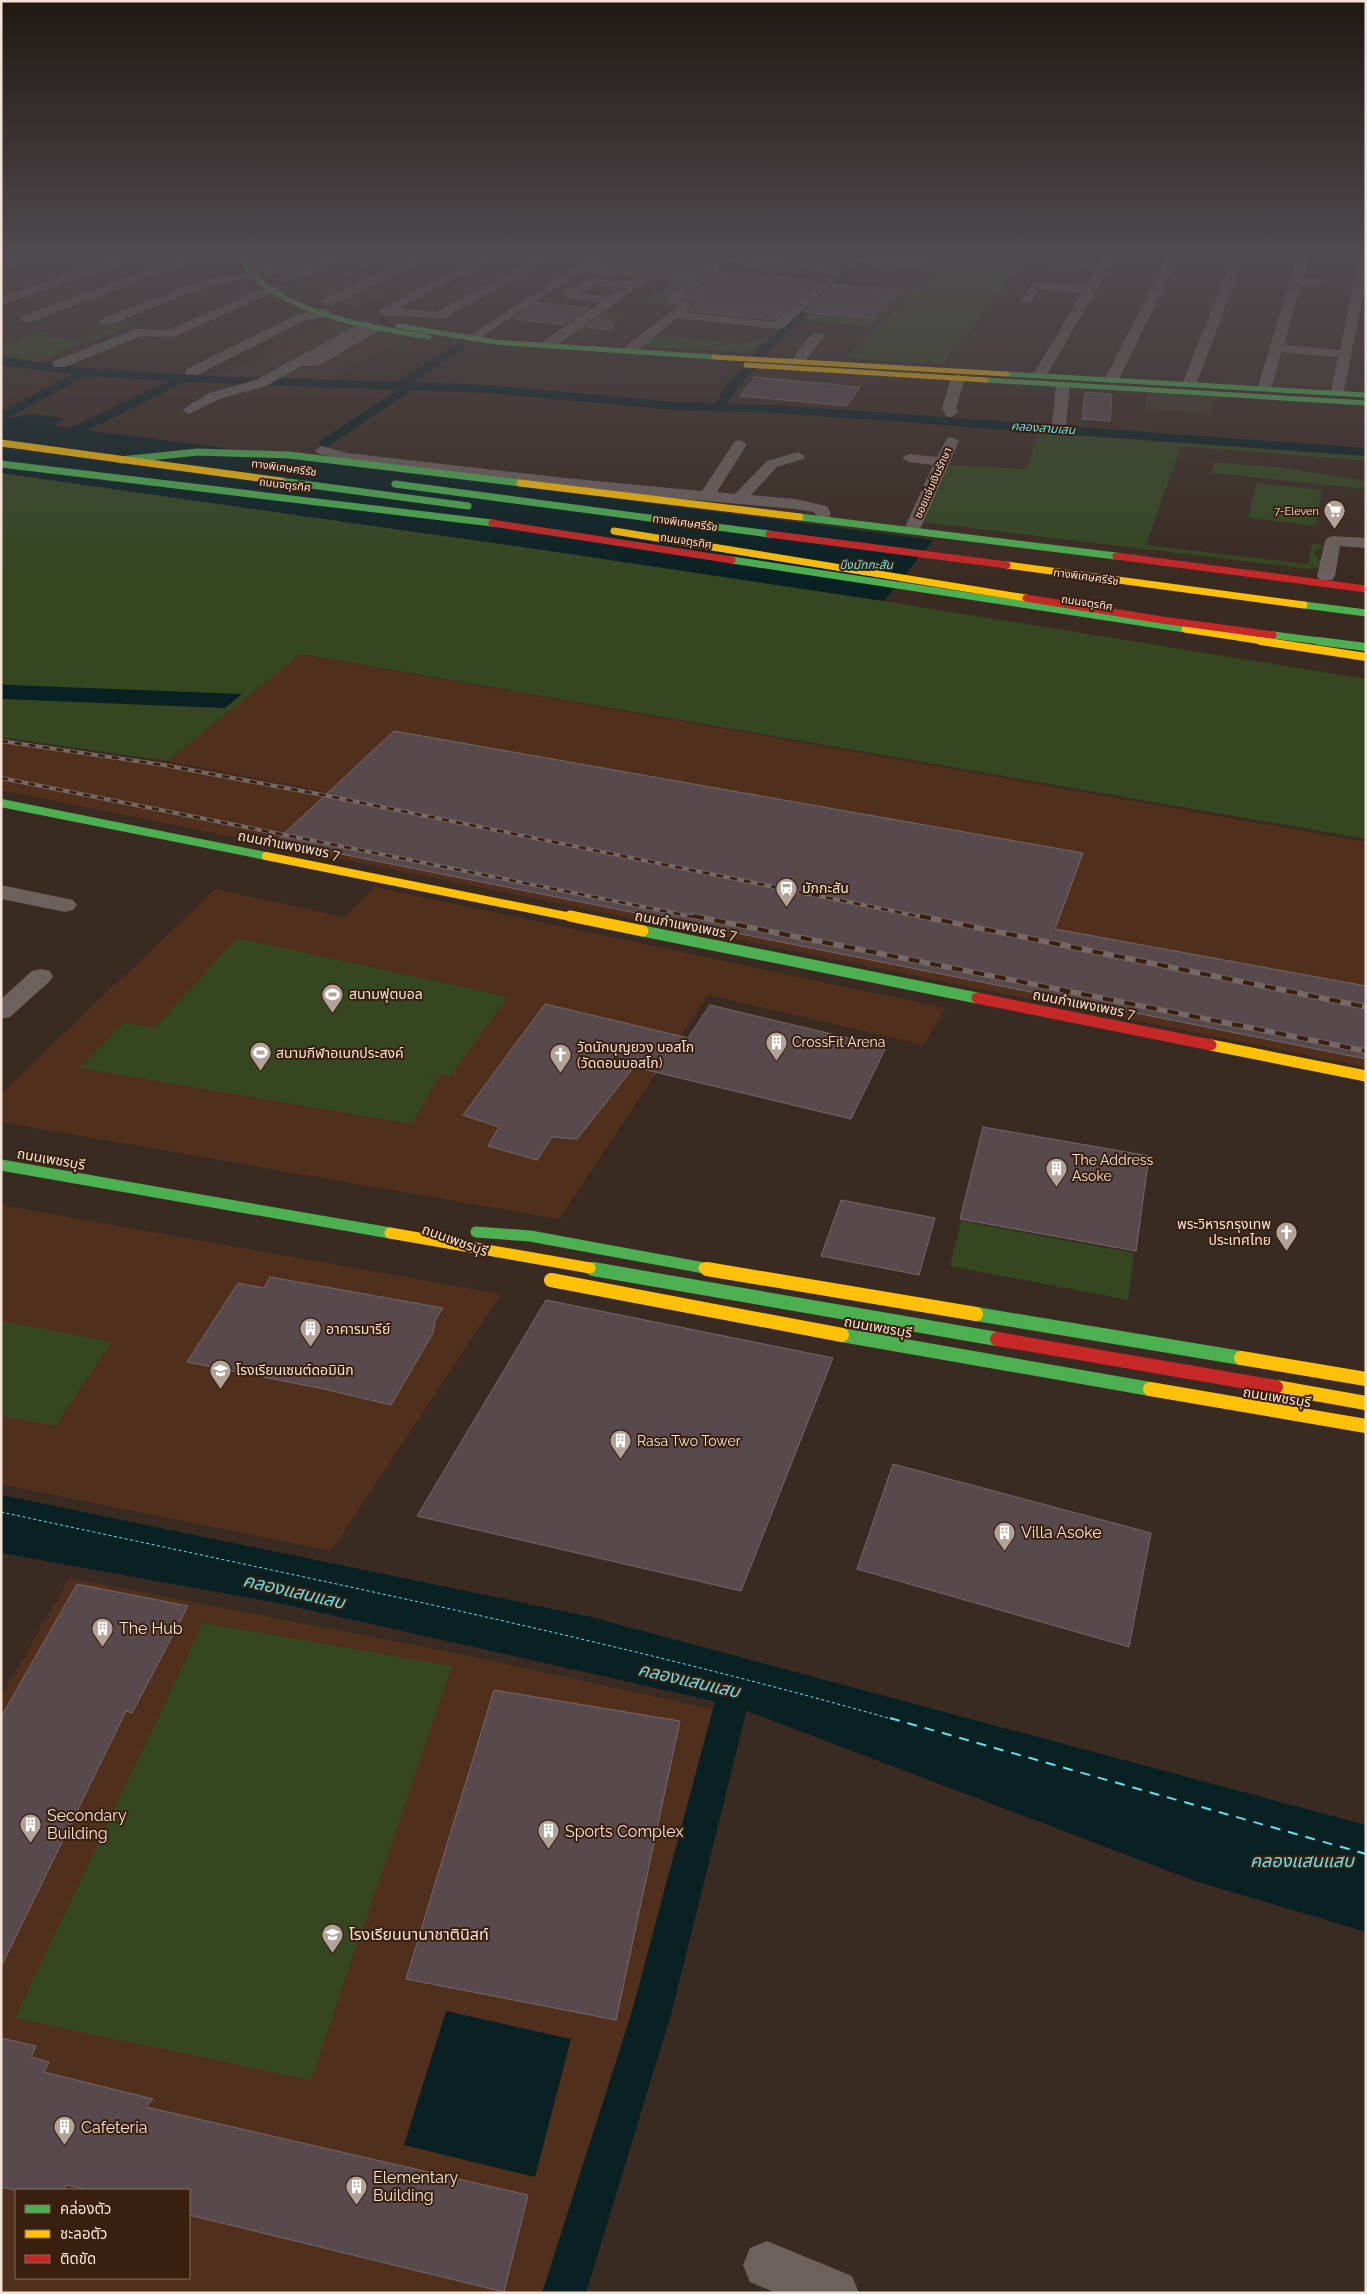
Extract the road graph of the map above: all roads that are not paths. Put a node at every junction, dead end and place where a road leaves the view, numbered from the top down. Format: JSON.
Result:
{"nodes":[{"id":1,"x":208,"y":364,"type":"edge"},
{"id":2,"x":295,"y":364,"type":"edge"},
{"id":3,"x":734,"y":364,"type":"edge"},
{"id":4,"x":745,"y":364,"type":"edge"},
{"id":5,"x":844,"y":364,"type":"edge"},
{"id":6,"x":887,"y":364,"type":"edge"},
{"id":7,"x":1046,"y":364,"type":"edge"},
{"id":8,"x":1119,"y":364,"type":"edge"},
{"id":9,"x":1197,"y":364,"type":"edge"},
{"id":10,"x":1271,"y":364,"type":"edge"},
{"id":11,"x":1344,"y":364,"type":"edge"},
{"id":12,"x":192,"y":372,"type":"dead end"},
{"id":13,"x":1041,"y":373,"type":"junction"},
{"id":14,"x":1113,"y":377,"type":"junction"},
{"id":15,"x":958,"y":378,"type":"junction"},
{"id":16,"x":1190,"y":382,"type":"junction"},
{"id":17,"x":1063,"y":385,"type":"junction"},
{"id":18,"x":1265,"y":386,"type":"junction"},
{"id":19,"x":1217,"y":389,"type":"junction"},
{"id":20,"x":1338,"y":390,"type":"junction"},
{"id":21,"x":1296,"y":393,"type":"junction"},
{"id":22,"x":1366,"y":394,"type":"edge"},
{"id":23,"x":1366,"y":401,"type":"edge"},
{"id":24,"x":189,"y":410,"type":"dead end"},
{"id":25,"x":951,"y":413,"type":"dead end"},
{"id":26,"x":1059,"y":424,"type":"dead end"},
{"id":27,"x":1,"y":433,"type":"edge"},
{"id":28,"x":952,"y":441,"type":"dead end"},
{"id":29,"x":1,"y":443,"type":"edge"},
{"id":30,"x":740,"y":444,"type":"dead end"},
{"id":31,"x":322,"y":450,"type":"dead end"},
{"id":32,"x":1,"y":453,"type":"edge"},
{"id":33,"x":273,"y":454,"type":"junction"},
{"id":34,"x":798,"y":456,"type":"dead end"},
{"id":35,"x":909,"y":458,"type":"dead end"},
{"id":36,"x":943,"y":462,"type":"junction"},
{"id":37,"x":1,"y":464,"type":"edge"},
{"id":38,"x":307,"y":472,"type":"dead end"},
{"id":39,"x":140,"y":480,"type":"junction"},
{"id":40,"x":378,"y":480,"type":"junction"},
{"id":41,"x":750,"y":487,"type":"junction"},
{"id":42,"x":784,"y":491,"type":"dead end"},
{"id":43,"x":706,"y":497,"type":"junction"},
{"id":44,"x":738,"y":500,"type":"junction"},
{"id":45,"x":670,"y":501,"type":"junction"},
{"id":46,"x":554,"y":505,"type":"junction"},
{"id":47,"x":474,"y":507,"type":"dead end"},
{"id":48,"x":823,"y":514,"type":"junction"},
{"id":49,"x":556,"y":521,"type":"dead end"},
{"id":50,"x":606,"y":525,"type":"dead end"},
{"id":51,"x":914,"y":525,"type":"junction"},
{"id":52,"x":607,"y":542,"type":"junction"},
{"id":53,"x":1366,"y":542,"type":"edge"},
{"id":54,"x":853,"y":558,"type":"dead end"},
{"id":55,"x":755,"y":575,"type":"dead end"},
{"id":56,"x":1326,"y":576,"type":"junction"},
{"id":57,"x":1366,"y":581,"type":"edge"},
{"id":58,"x":1366,"y":589,"type":"edge"},
{"id":59,"x":1366,"y":597,"type":"edge"},
{"id":60,"x":1262,"y":598,"type":"junction"},
{"id":61,"x":1366,"y":608,"type":"edge"},
{"id":62,"x":1366,"y":613,"type":"edge"},
{"id":63,"x":1366,"y":647,"type":"edge"},
{"id":64,"x":1228,"y":648,"type":"dead end"},
{"id":65,"x":1366,"y":657,"type":"edge"},
{"id":66,"x":1366,"y":667,"type":"edge"},
{"id":67,"x":1,"y":803,"type":"edge"},
{"id":68,"x":1,"y":892,"type":"edge"},
{"id":69,"x":65,"y":905,"type":"dead end"},
{"id":70,"x":41,"y":976,"type":"dead end"},
{"id":71,"x":1,"y":1012,"type":"edge"},
{"id":72,"x":1366,"y":1076,"type":"edge"},
{"id":73,"x":1,"y":1165,"type":"edge"},
{"id":74,"x":392,"y":1232,"type":"junction"},
{"id":75,"x":444,"y":1254,"type":"dead end"},
{"id":76,"x":543,"y":1279,"type":"dead end"},
{"id":77,"x":1366,"y":1379,"type":"edge"},
{"id":78,"x":1366,"y":1404,"type":"edge"},
{"id":79,"x":1366,"y":1426,"type":"edge"},
{"id":80,"x":767,"y":2265,"type":"dead end"},
{"id":81,"x":835,"y":2293,"type":"edge"}],
"edges":[{"from":1,"to":12,"type":"street"},
{"from":2,"to":24,"type":"street"},
{"from":3,"to":15,"type":"main road"},
{"from":4,"to":23,"type":"main road","bridge":true},
{"from":5,"to":22,"type":"main road","bridge":true},
{"from":6,"to":13,"type":"main road"},
{"from":7,"to":13,"type":"street"},
{"from":8,"to":14,"type":"street"},
{"from":9,"to":16,"type":"street"},
{"from":10,"to":18,"type":"street"},
{"from":11,"to":20,"type":"street"},
{"from":13,"to":14,"type":"main road"},
{"from":14,"to":16,"type":"main road"},
{"from":15,"to":17,"type":"main road"},
{"from":15,"to":25,"type":"street"},
{"from":16,"to":19,"type":"main road"},
{"from":17,"to":19,"type":"main road"},
{"from":17,"to":26,"type":"street"},
{"from":18,"to":19,"type":"main road"},
{"from":18,"to":21,"type":"main road"},
{"from":19,"to":21,"type":"main road"},
{"from":20,"to":21,"type":"main road"},
{"from":20,"to":22,"type":"main road"},
{"from":21,"to":23,"type":"main road"},
{"from":27,"to":38,"type":"main road","name":"ทางพิเศษศรีรัช"},
{"from":28,"to":36,"type":"street","name":"ซอยแจ่มเงินรักษา"},
{"from":29,"to":47,"type":"main road","name":"ทางพิเศษศรีรัช","bridge":true},
{"from":30,"to":43,"type":"street"},
{"from":31,"to":43,"type":"street"},
{"from":32,"to":33,"type":"main road","bridge":true},
{"from":33,"to":40,"type":"main road","name":"ทางพิเศษศรีรัช"},
{"from":33,"to":45,"type":"main road"},
{"from":34,"to":41,"type":"street"},
{"from":35,"to":36,"type":"street"},
{"from":36,"to":51,"type":"street","name":"ซอยแจ่มเงินรักษา"},
{"from":37,"to":39,"type":"main road","name":"ถนนจตุรทิศ"},
{"from":39,"to":40,"type":"main road","bridge":true},
{"from":39,"to":52,"type":"main road","name":"ถนนจตุรทิศ"},
{"from":40,"to":46,"type":"main road","name":"ทางพิเศษศรีรัช"},
{"from":41,"to":42,"type":"street"},
{"from":41,"to":44,"type":"street"},
{"from":43,"to":44,"type":"street"},
{"from":44,"to":48,"type":"street"},
{"from":45,"to":48,"type":"main road"},
{"from":45,"to":58,"type":"main road"},
{"from":46,"to":59,"type":"main road"},
{"from":46,"to":60,"type":"main road","name":"ทางพิเศษศรีรัช"},
{"from":48,"to":51,"type":"main road"},
{"from":49,"to":63,"type":"main road"},
{"from":50,"to":54,"type":"main road","name":"ทางพิเศษศรีรัช"},
{"from":51,"to":56,"type":"main road"},
{"from":52,"to":55,"type":"main road"},
{"from":52,"to":65,"type":"main road","name":"ถนนจตุรทิศ"},
{"from":53,"to":56,"type":"street"},
{"from":56,"to":57,"type":"main road"},
{"from":60,"to":61,"type":"main road"},
{"from":60,"to":62,"type":"main road","name":"ทางพิเศษศรีรัช"},
{"from":64,"to":66,"type":"main road"},
{"from":67,"to":72,"type":"main road","name":"ถนนกำแพงเพชร 7"},
{"from":68,"to":69,"type":"street"},
{"from":70,"to":71,"type":"street"},
{"from":73,"to":74,"type":"main road","name":"ถนนเพชรบุรี"},
{"from":74,"to":75,"type":"main road","name":"ถนนเพชรบุรี"},
{"from":74,"to":77,"type":"main road","name":"ถนนเพชรบุรี"},
{"from":74,"to":78,"type":"main road","name":"ถนนเพชรบุรี"},
{"from":76,"to":79,"type":"main road","name":"ถนนเพชรบุรี"},
{"from":80,"to":81,"type":"street"}]}
